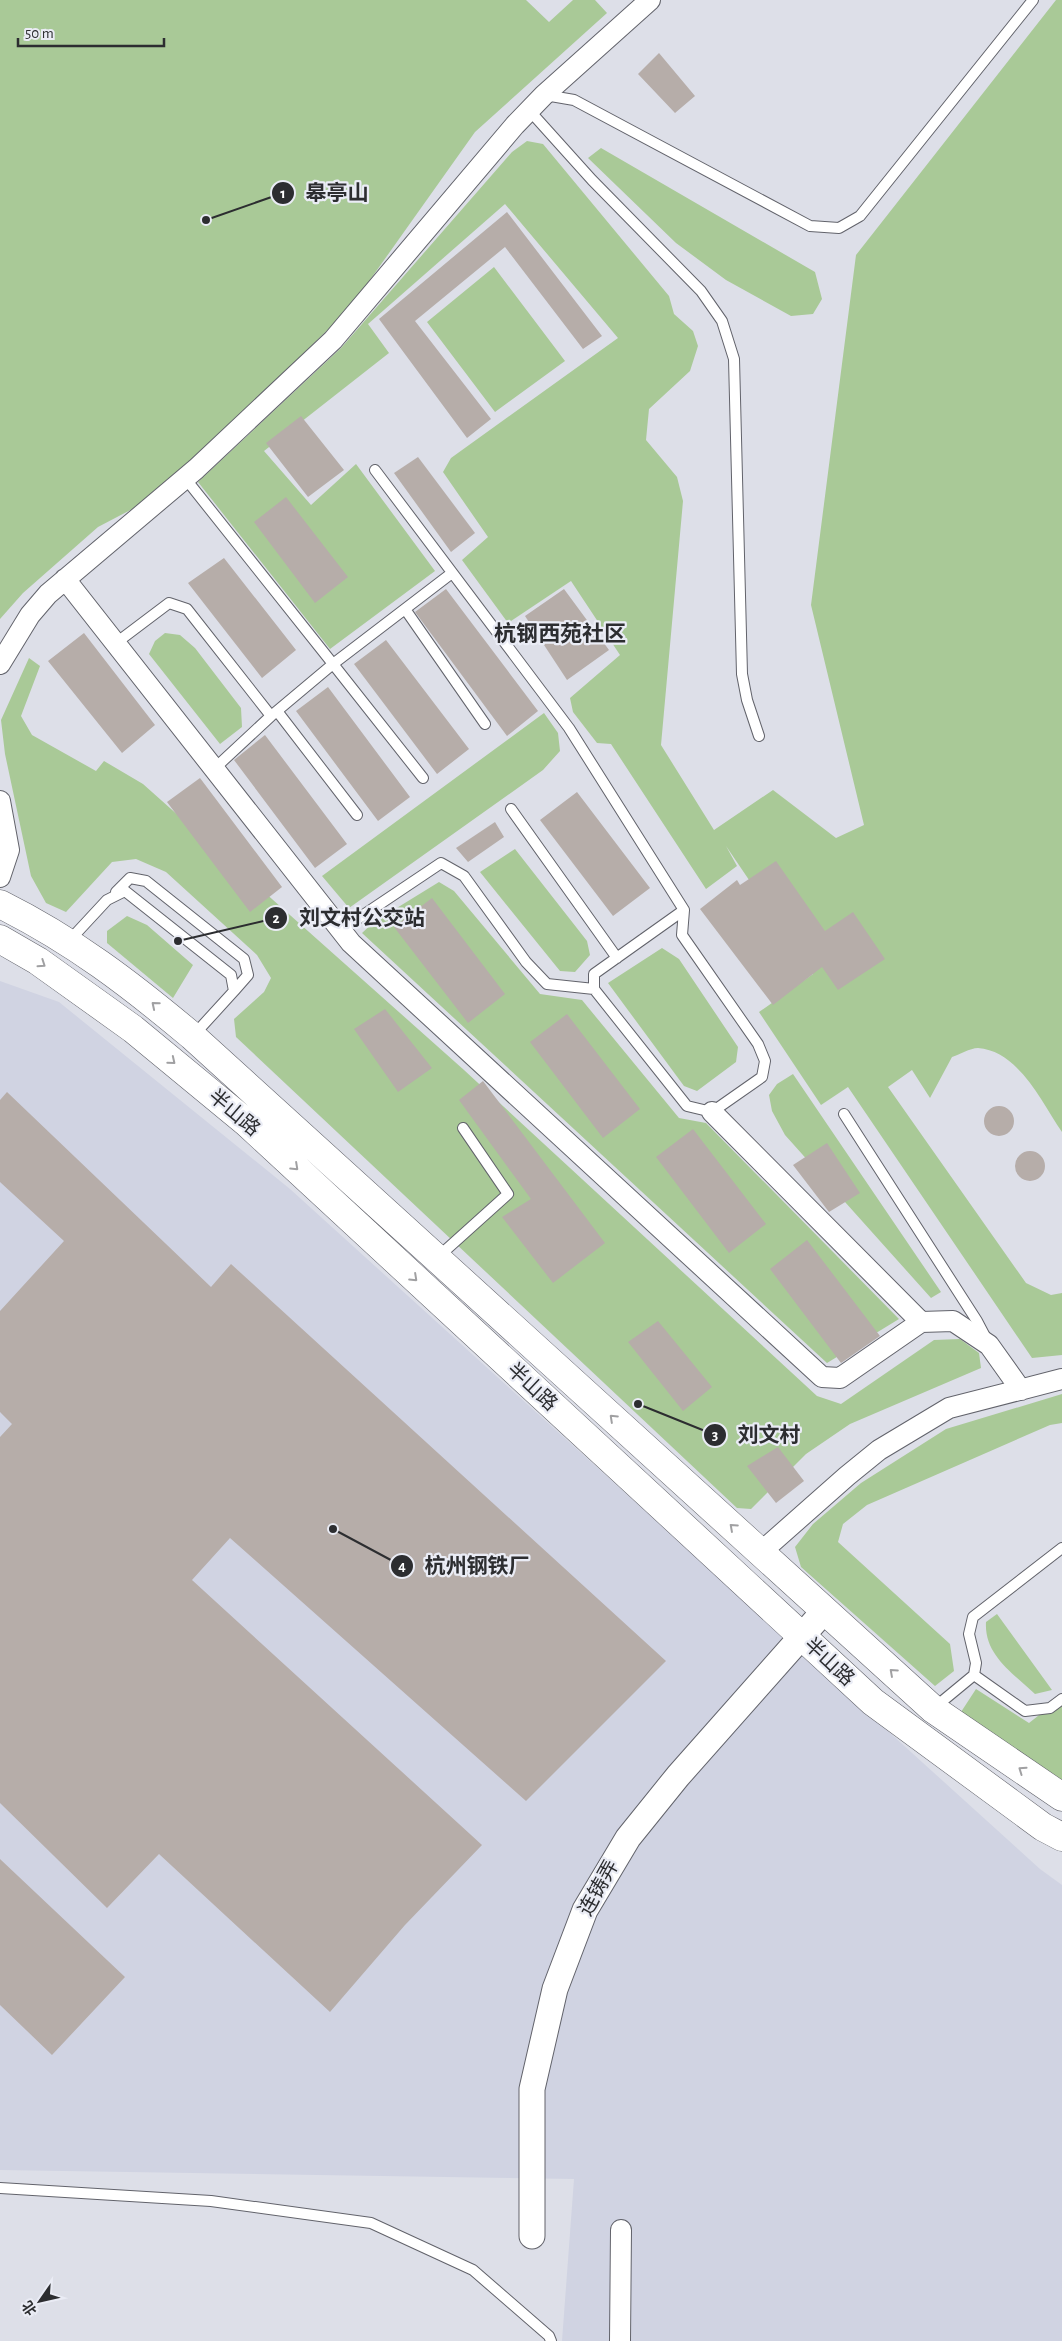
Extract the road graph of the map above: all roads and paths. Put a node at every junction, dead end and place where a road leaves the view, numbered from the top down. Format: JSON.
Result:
{"nodes":[{"id":1,"x":650,"y":0,"type":"edge"},
{"id":2,"x":1033,"y":0,"type":"edge"},
{"id":3,"x":544,"y":95,"type":"junction"},
{"id":4,"x":529,"y":110,"type":"junction"},
{"id":5,"x":375,"y":470,"type":"dead end"},
{"id":6,"x":185,"y":478,"type":"junction"},
{"id":7,"x":452,"y":573,"type":"junction"},
{"id":8,"x":65,"y":579,"type":"junction"},
{"id":9,"x":405,"y":609,"type":"junction"},
{"id":10,"x":116,"y":643,"type":"junction"},
{"id":11,"x":0,"y":664,"type":"edge"},
{"id":12,"x":333,"y":664,"type":"junction"},
{"id":13,"x":274,"y":713,"type":"junction"},
{"id":14,"x":485,"y":724,"type":"dead end"},
{"id":15,"x":760,"y":736,"type":"dead end"},
{"id":16,"x":214,"y":769,"type":"junction"},
{"id":17,"x":423,"y":778,"type":"dead end"},
{"id":18,"x":0,"y":801,"type":"edge"},
{"id":19,"x":511,"y":809,"type":"dead end"},
{"id":20,"x":357,"y":815,"type":"dead end"},
{"id":21,"x":0,"y":877,"type":"edge"},
{"id":22,"x":107,"y":900,"type":"junction"},
{"id":23,"x":0,"y":904,"type":"edge"},
{"id":24,"x":684,"y":910,"type":"junction"},
{"id":25,"x":341,"y":930,"type":"junction"},
{"id":26,"x":0,"y":939,"type":"edge"},
{"id":27,"x":69,"y":942,"type":"junction"},
{"id":28,"x":617,"y":958,"type":"junction"},
{"id":29,"x":594,"y":990,"type":"junction"},
{"id":30,"x":234,"y":991,"type":"junction"},
{"id":31,"x":192,"y":1036,"type":"junction"},
{"id":32,"x":712,"y":1112,"type":"junction"},
{"id":33,"x":844,"y":1114,"type":"dead end"},
{"id":34,"x":463,"y":1128,"type":"dead end"},
{"id":35,"x":435,"y":1259,"type":"junction"},
{"id":36,"x":921,"y":1322,"type":"junction"},
{"id":37,"x":989,"y":1345,"type":"junction"},
{"id":38,"x":1062,"y":1379,"type":"edge"},
{"id":39,"x":1021,"y":1390,"type":"junction"},
{"id":40,"x":1062,"y":1548,"type":"edge"},
{"id":41,"x":761,"y":1552,"type":"junction"},
{"id":42,"x":825,"y":1610,"type":"junction"},
{"id":43,"x":802,"y":1636,"type":"junction"},
{"id":44,"x":974,"y":1675,"type":"junction"},
{"id":45,"x":1062,"y":1698,"type":"edge"},
{"id":46,"x":933,"y":1709,"type":"junction"},
{"id":47,"x":1062,"y":1797,"type":"edge"},
{"id":48,"x":1062,"y":1837,"type":"edge"},
{"id":49,"x":0,"y":2188,"type":"edge"},
{"id":50,"x":621,"y":2230,"type":"dead end"},
{"id":51,"x":532,"y":2236,"type":"dead end"},
{"id":52,"x":551,"y":2341,"type":"edge"},
{"id":53,"x":620,"y":2341,"type":"edge"}],
"edges":[{"from":1,"to":3,"type":"street"},
{"from":2,"to":3,"type":"lane"},
{"from":3,"to":4,"type":"street"},
{"from":4,"to":6,"type":"street"},
{"from":4,"to":15,"type":"lane"},
{"from":5,"to":7,"type":"lane"},
{"from":6,"to":8,"type":"street"},
{"from":6,"to":12,"type":"lane"},
{"from":7,"to":9,"type":"lane"},
{"from":7,"to":24,"type":"lane"},
{"from":8,"to":10,"type":"street"},
{"from":8,"to":11,"type":"street"},
{"from":9,"to":12,"type":"lane"},
{"from":9,"to":14,"type":"lane"},
{"from":10,"to":13,"type":"lane"},
{"from":10,"to":16,"type":"street"},
{"from":12,"to":13,"type":"lane"},
{"from":12,"to":17,"type":"lane"},
{"from":13,"to":16,"type":"lane"},
{"from":13,"to":20,"type":"lane"},
{"from":16,"to":25,"type":"street"},
{"from":18,"to":21,"type":"street"},
{"from":19,"to":28,"type":"lane"},
{"from":22,"to":27,"type":"lane"},
{"from":22,"to":30,"type":"lane"},
{"from":22,"to":30,"type":"lane"},
{"from":23,"to":27,"type":"main road","name":"半山路"},
{"from":24,"to":28,"type":"lane"},
{"from":24,"to":32,"type":"lane"},
{"from":25,"to":29,"type":"lane"},
{"from":25,"to":36,"type":"street"},
{"from":26,"to":43,"type":"main road","name":"半山路","one_way":true},
{"from":31,"to":27,"type":"main road","name":"半山路","one_way":true},
{"from":28,"to":29,"type":"lane"},
{"from":29,"to":32,"type":"lane"},
{"from":30,"to":31,"type":"lane"},
{"from":31,"to":35,"type":"main road","name":"半山路"},
{"from":32,"to":36,"type":"street"},
{"from":33,"to":37,"type":"lane"},
{"from":34,"to":35,"type":"lane"},
{"from":41,"to":35,"type":"main road","name":"半山路","one_way":true},
{"from":36,"to":37,"type":"street"},
{"from":37,"to":39,"type":"street"},
{"from":38,"to":39,"type":"street"},
{"from":39,"to":41,"type":"street"},
{"from":40,"to":44,"type":"lane"},
{"from":41,"to":42,"type":"main road","name":"半山路"},
{"from":42,"to":43,"type":"street","name":"连铸弄"},
{"from":46,"to":42,"type":"main road","name":"半山路","one_way":true},
{"from":43,"to":48,"type":"main road","name":"半山路"},
{"from":43,"to":51,"type":"street","name":"连铸弄"},
{"from":44,"to":45,"type":"lane"},
{"from":44,"to":46,"type":"lane"},
{"from":47,"to":46,"type":"main road","name":"半山路","one_way":true},
{"from":49,"to":52,"type":"lane"},
{"from":50,"to":53,"type":"street"}]}
